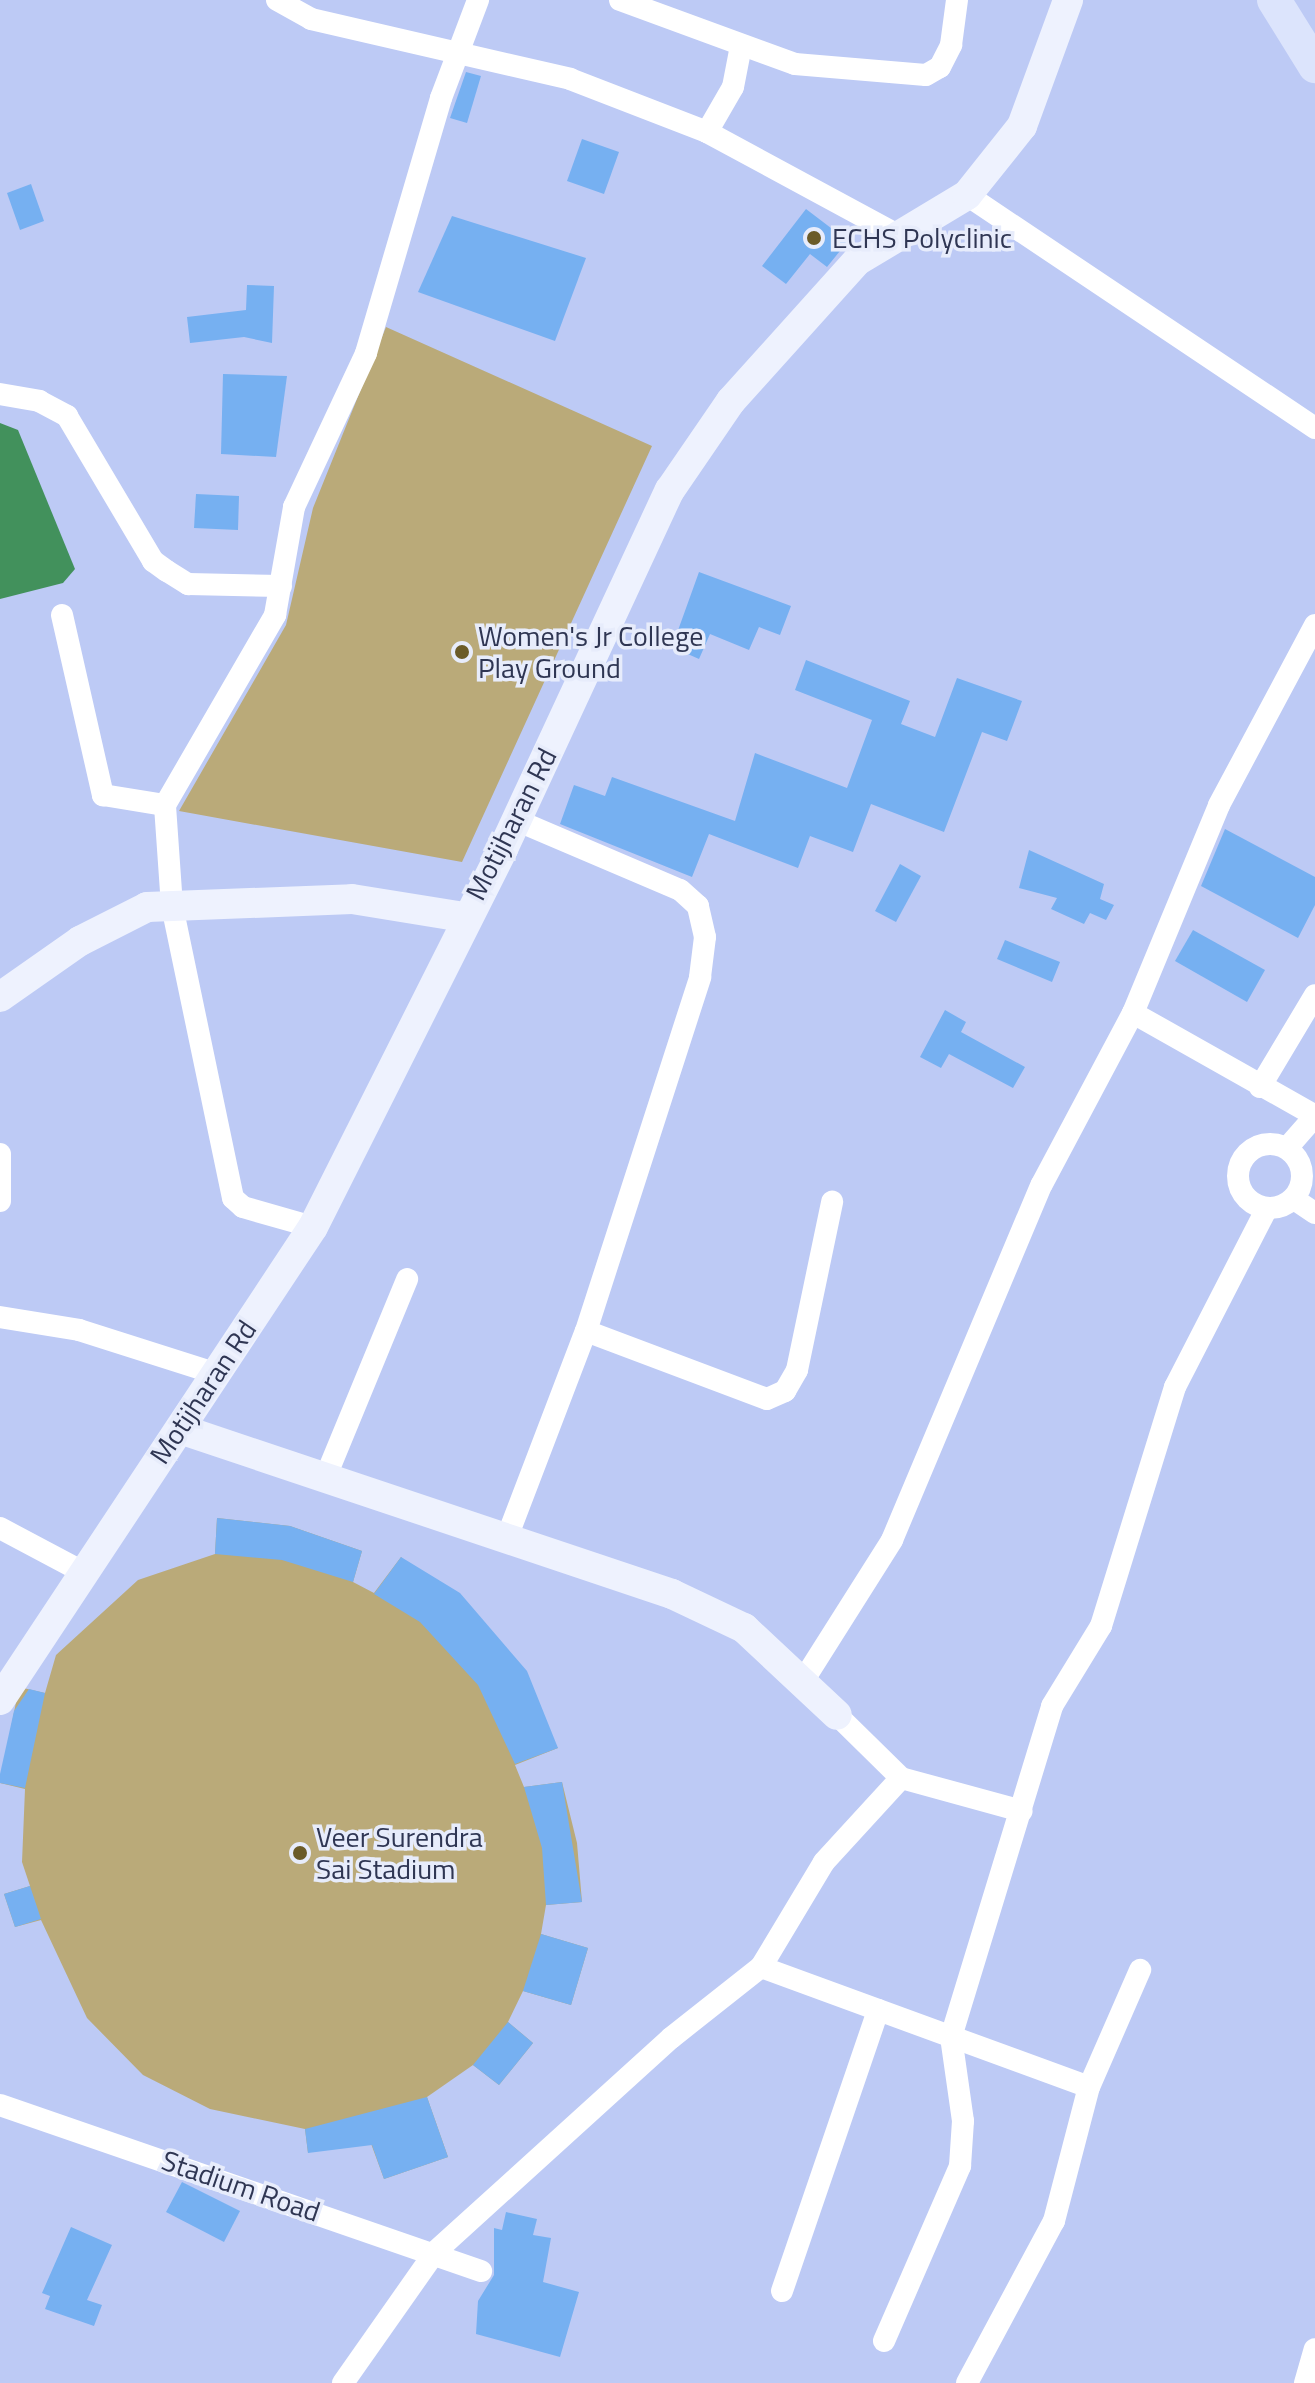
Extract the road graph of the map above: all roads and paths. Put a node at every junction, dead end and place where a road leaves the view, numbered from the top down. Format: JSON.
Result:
{"nodes":[{"id":1,"x":277,"y":0,"type":"edge"},
{"id":2,"x":478,"y":0,"type":"edge"},
{"id":3,"x":620,"y":0,"type":"edge"},
{"id":4,"x":957,"y":0,"type":"edge"},
{"id":5,"x":1068,"y":0,"type":"edge"},
{"id":6,"x":1274,"y":0,"type":"edge"},
{"id":7,"x":460,"y":50,"type":"junction"},
{"id":8,"x":740,"y":50,"type":"junction"},
{"id":9,"x":1315,"y":66,"type":"edge"},
{"id":10,"x":707,"y":132,"type":"junction"},
{"id":11,"x":967,"y":195,"type":"junction"},
{"id":12,"x":896,"y":234,"type":"junction"},
{"id":13,"x":0,"y":394,"type":"edge"},
{"id":14,"x":1315,"y":428,"type":"edge"},
{"id":15,"x":281,"y":586,"type":"junction"},
{"id":16,"x":62,"y":615,"type":"dead end"},
{"id":17,"x":1315,"y":625,"type":"edge"},
{"id":18,"x":165,"y":805,"type":"junction"},
{"id":19,"x":516,"y":820,"type":"junction"},
{"id":20,"x":172,"y":906,"type":"junction"},
{"id":21,"x":463,"y":917,"type":"junction"},
{"id":22,"x":1315,"y":995,"type":"edge"},
{"id":23,"x":0,"y":997,"type":"edge"},
{"id":24,"x":1133,"y":1013,"type":"junction"},
{"id":25,"x":1260,"y":1087,"type":"junction"},
{"id":26,"x":1313,"y":1115,"type":"edge"},
{"id":27,"x":1287,"y":1148,"type":"junction"},
{"id":28,"x":0,"y":1154,"type":"edge"},
{"id":29,"x":1294,"y":1199,"type":"junction"},
{"id":30,"x":0,"y":1201,"type":"edge"},
{"id":31,"x":832,"y":1202,"type":"dead end"},
{"id":32,"x":1266,"y":1210,"type":"junction"},
{"id":33,"x":1315,"y":1213,"type":"edge"},
{"id":34,"x":313,"y":1227,"type":"junction"},
{"id":35,"x":407,"y":1279,"type":"dead end"},
{"id":36,"x":0,"y":1317,"type":"edge"},
{"id":37,"x":586,"y":1331,"type":"junction"},
{"id":38,"x":218,"y":1374,"type":"junction"},
{"id":39,"x":180,"y":1429,"type":"junction"},
{"id":40,"x":326,"y":1476,"type":"junction"},
{"id":41,"x":0,"y":1528,"type":"edge"},
{"id":42,"x":506,"y":1540,"type":"junction"},
{"id":43,"x":79,"y":1570,"type":"junction"},
{"id":44,"x":803,"y":1681,"type":"junction"},
{"id":45,"x":0,"y":1700,"type":"edge"},
{"id":46,"x":837,"y":1715,"type":"joint"},
{"id":47,"x":901,"y":1778,"type":"junction"},
{"id":48,"x":1022,"y":1811,"type":"junction"},
{"id":49,"x":761,"y":1967,"type":"junction"},
{"id":50,"x":1140,"y":1970,"type":"dead end"},
{"id":51,"x":878,"y":2010,"type":"junction"},
{"id":52,"x":951,"y":2037,"type":"junction"},
{"id":53,"x":1089,"y":2087,"type":"junction"},
{"id":54,"x":0,"y":2105,"type":"edge"},
{"id":55,"x":435,"y":2252,"type":"junction"},
{"id":56,"x":481,"y":2271,"type":"dead end"},
{"id":57,"x":782,"y":2291,"type":"dead end"},
{"id":58,"x":884,"y":2341,"type":"dead end"},
{"id":59,"x":1315,"y":2349,"type":"edge"},
{"id":60,"x":343,"y":2383,"type":"edge"},
{"id":61,"x":967,"y":2383,"type":"edge"},
{"id":62,"x":1305,"y":2383,"type":"edge"}],
"edges":[{"from":1,"to":7,"type":"street"},
{"from":2,"to":7,"type":"street"},
{"from":3,"to":8,"type":"street"},
{"from":4,"to":8,"type":"street"},
{"from":5,"to":11,"type":"main road","name":"Motijharan Rd"},
{"from":6,"to":9,"type":"main road"},
{"from":7,"to":10,"type":"street"},
{"from":7,"to":15,"type":"street"},
{"from":8,"to":10,"type":"street"},
{"from":10,"to":12,"type":"street"},
{"from":11,"to":12,"type":"main road","name":"Motijharan Rd"},
{"from":11,"to":14,"type":"street"},
{"from":12,"to":19,"type":"main road","name":"Motijharan Rd"},
{"from":13,"to":15,"type":"street"},
{"from":15,"to":18,"type":"street"},
{"from":16,"to":18,"type":"street"},
{"from":17,"to":24,"type":"street"},
{"from":18,"to":20,"type":"street"},
{"from":19,"to":21,"type":"main road","name":"Motijharan Rd"},
{"from":19,"to":37,"type":"street"},
{"from":20,"to":21,"type":"main road"},
{"from":20,"to":23,"type":"main road"},
{"from":20,"to":34,"type":"street"},
{"from":21,"to":34,"type":"main road","name":"Motijharan Rd"},
{"from":22,"to":25,"type":"street"},
{"from":24,"to":25,"type":"street"},
{"from":24,"to":44,"type":"street"},
{"from":25,"to":26,"type":"street"},
{"from":26,"to":27,"type":"street"},
{"from":27,"to":29,"type":"street"},
{"from":27,"to":32,"type":"street"},
{"from":28,"to":30,"type":"street"},
{"from":29,"to":32,"type":"street"},
{"from":29,"to":33,"type":"street"},
{"from":31,"to":37,"type":"street"},
{"from":32,"to":48,"type":"street"},
{"from":34,"to":38,"type":"main road","name":"Motijharan Rd"},
{"from":35,"to":40,"type":"street"},
{"from":36,"to":38,"type":"street"},
{"from":37,"to":42,"type":"street"},
{"from":38,"to":39,"type":"main road","name":"Motijharan Rd"},
{"from":39,"to":40,"type":"main road"},
{"from":39,"to":43,"type":"main road","name":"Motijharan Rd"},
{"from":40,"to":42,"type":"main road"},
{"from":41,"to":43,"type":"street"},
{"from":42,"to":44,"type":"main road"},
{"from":43,"to":45,"type":"main road","name":"Motijharan Rd"},
{"from":44,"to":46,"type":"main road"},
{"from":46,"to":47,"type":"street"},
{"from":47,"to":48,"type":"street"},
{"from":47,"to":49,"type":"street"},
{"from":48,"to":52,"type":"street"},
{"from":49,"to":51,"type":"street"},
{"from":49,"to":55,"type":"street"},
{"from":50,"to":53,"type":"street"},
{"from":51,"to":52,"type":"street"},
{"from":51,"to":57,"type":"street"},
{"from":52,"to":53,"type":"street"},
{"from":52,"to":58,"type":"street"},
{"from":53,"to":61,"type":"street"},
{"from":54,"to":55,"type":"street","name":"Stadium Road"},
{"from":55,"to":56,"type":"street","name":"Stadium Road"},
{"from":55,"to":60,"type":"street"},
{"from":59,"to":62,"type":"street"}]}
